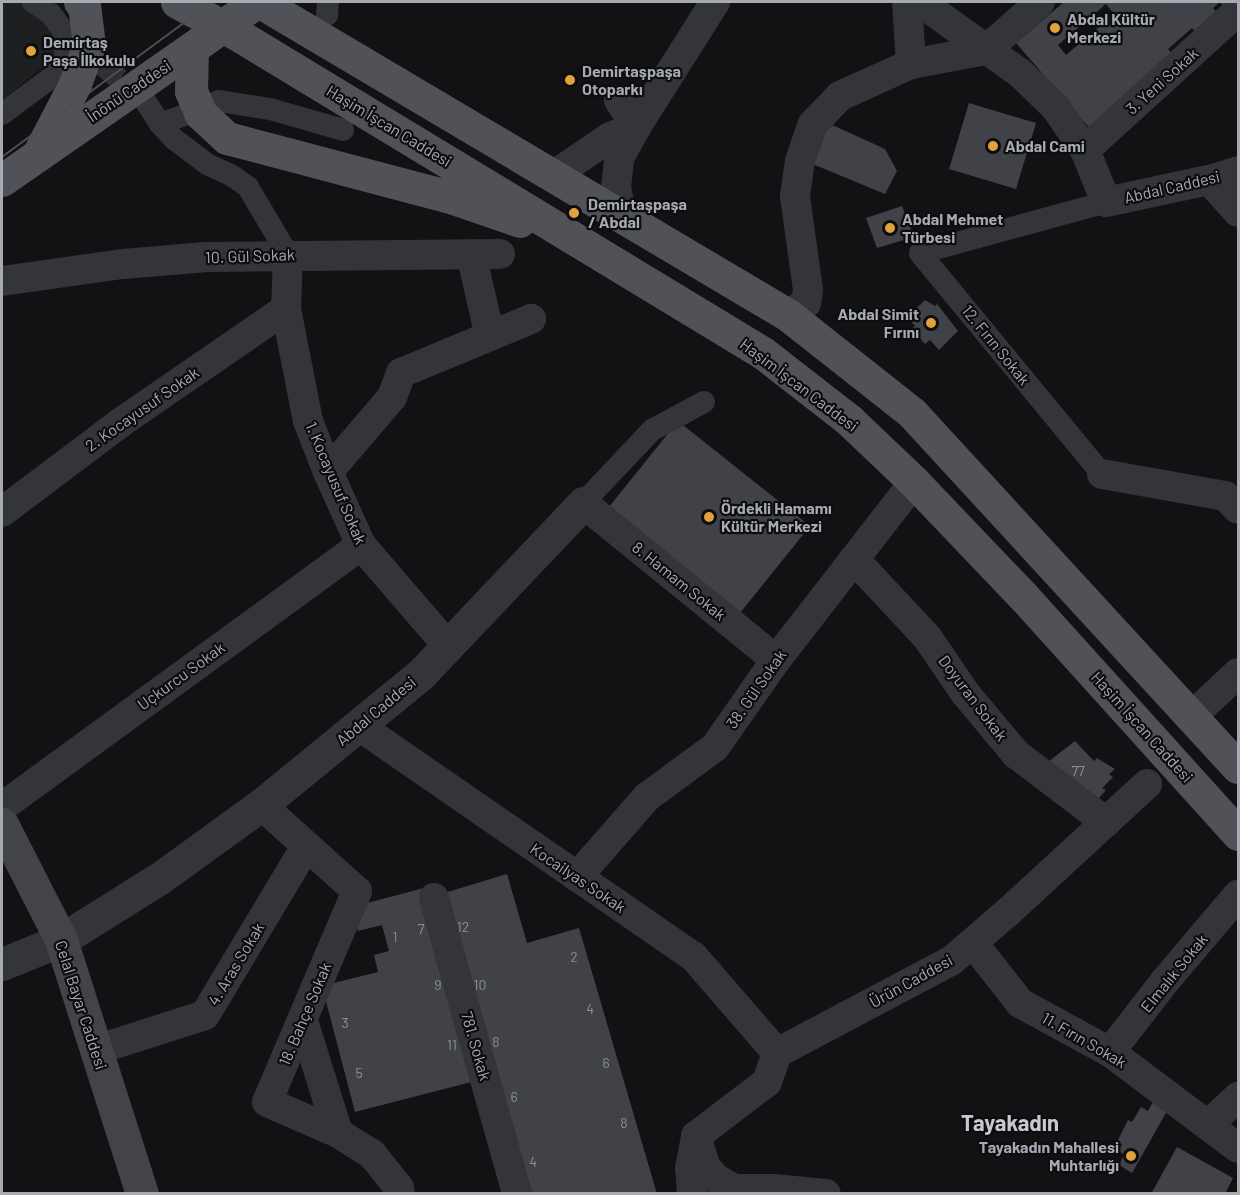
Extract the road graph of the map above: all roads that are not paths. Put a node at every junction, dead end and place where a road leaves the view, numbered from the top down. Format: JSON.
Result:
{"nodes":[{"id":1,"x":33,"y":2,"type":"edge"},
{"id":2,"x":80,"y":2,"type":"edge"},
{"id":3,"x":177,"y":2,"type":"edge"},
{"id":4,"x":715,"y":2,"type":"edge"},
{"id":5,"x":907,"y":2,"type":"edge"},
{"id":6,"x":920,"y":2,"type":"edge"},
{"id":7,"x":1040,"y":2,"type":"edge"},
{"id":8,"x":265,"y":5,"type":"edge"},
{"id":9,"x":1239,"y":11,"type":"edge"},
{"id":10,"x":192,"y":48,"type":"junction"},
{"id":11,"x":986,"y":50,"type":"junction"},
{"id":12,"x":911,"y":64,"type":"junction"},
{"id":13,"x":144,"y":99,"type":"tunnel mouth"},
{"id":14,"x":619,"y":100,"type":"dead end"},
{"id":15,"x":214,"y":103,"type":"dead end"},
{"id":16,"x":2,"y":114,"type":"edge"},
{"id":17,"x":185,"y":116,"type":"dead end"},
{"id":18,"x":160,"y":124,"type":"junction"},
{"id":19,"x":636,"y":127,"type":"junction"},
{"id":20,"x":343,"y":130,"type":"dead end"},
{"id":21,"x":1085,"y":150,"type":"junction"},
{"id":22,"x":40,"y":151,"type":"junction"},
{"id":23,"x":1239,"y":171,"type":"edge"},
{"id":24,"x":553,"y":176,"type":"junction"},
{"id":25,"x":2,"y":180,"type":"edge"},
{"id":26,"x":1209,"y":180,"type":"junction"},
{"id":27,"x":1106,"y":202,"type":"junction"},
{"id":28,"x":1239,"y":212,"type":"edge"},
{"id":29,"x":622,"y":216,"type":"junction"},
{"id":30,"x":471,"y":254,"type":"junction"},
{"id":31,"x":500,"y":254,"type":"dead end"},
{"id":32,"x":288,"y":255,"type":"junction"},
{"id":33,"x":610,"y":259,"type":"junction"},
{"id":34,"x":2,"y":281,"type":"edge"},
{"id":35,"x":286,"y":309,"type":"junction"},
{"id":36,"x":788,"y":315,"type":"junction"},
{"id":37,"x":531,"y":319,"type":"dead end"},
{"id":38,"x":490,"y":336,"type":"junction"},
{"id":39,"x":704,"y":402,"type":"dead end"},
{"id":40,"x":328,"y":472,"type":"junction"},
{"id":41,"x":1102,"y":474,"type":"joint"},
{"id":42,"x":914,"y":482,"type":"junction"},
{"id":43,"x":583,"y":503,"type":"junction"},
{"id":44,"x":1239,"y":509,"type":"edge"},
{"id":45,"x":2,"y":512,"type":"edge"},
{"id":46,"x":361,"y":545,"type":"junction"},
{"id":47,"x":854,"y":560,"type":"junction"},
{"id":48,"x":448,"y":646,"type":"junction"},
{"id":49,"x":776,"y":660,"type":"junction"},
{"id":50,"x":1239,"y":673,"type":"edge"},
{"id":51,"x":1192,"y":716,"type":"junction"},
{"id":52,"x":358,"y":726,"type":"junction"},
{"id":53,"x":1239,"y":767,"type":"edge"},
{"id":54,"x":1147,"y":784,"type":"dead end"},
{"id":55,"x":261,"y":805,"type":"junction"},
{"id":56,"x":2,"y":807,"type":"edge"},
{"id":57,"x":1106,"y":822,"type":"junction"},
{"id":58,"x":2,"y":824,"type":"edge"},
{"id":59,"x":1239,"y":834,"type":"edge"},
{"id":60,"x":306,"y":846,"type":"junction"},
{"id":61,"x":577,"y":877,"type":"junction"},
{"id":62,"x":1239,"y":895,"type":"edge"},
{"id":63,"x":434,"y":898,"type":"dead end"},
{"id":64,"x":61,"y":940,"type":"junction"},
{"id":65,"x":973,"y":943,"type":"junction"},
{"id":66,"x":2,"y":964,"type":"edge"},
{"id":67,"x":303,"y":1021,"type":"junction"},
{"id":68,"x":96,"y":1050,"type":"junction"},
{"id":69,"x":1110,"y":1052,"type":"junction"},
{"id":70,"x":777,"y":1053,"type":"junction"},
{"id":71,"x":1239,"y":1096,"type":"edge"},
{"id":72,"x":1209,"y":1124,"type":"junction"},
{"id":73,"x":338,"y":1133,"type":"junction"},
{"id":74,"x":696,"y":1136,"type":"junction"},
{"id":75,"x":1239,"y":1148,"type":"edge"},
{"id":76,"x":142,"y":1194,"type":"edge"},
{"id":77,"x":400,"y":1194,"type":"edge"},
{"id":78,"x":517,"y":1194,"type":"edge"},
{"id":79,"x":692,"y":1194,"type":"edge"},
{"id":80,"x":826,"y":1194,"type":"edge"}],
"edges":[{"from":1,"to":16,"type":"street"},
{"from":2,"to":22,"type":"main road"},
{"from":3,"to":33,"type":"main road","name":"Haşim İşcan Caddesi"},
{"from":4,"to":19,"type":"street"},
{"from":5,"to":12,"type":"street"},
{"from":6,"to":11,"type":"street"},
{"from":7,"to":11,"type":"street"},
{"from":8,"to":10,"type":"main road","name":"İnönü Caddesi","bridge":true},
{"from":8,"to":24,"type":"main road"},
{"from":9,"to":21,"type":"street","name":"3. Yeni Sokak"},
{"from":10,"to":22,"type":"main road","name":"İnönü Caddesi"},
{"from":10,"to":33,"type":"main road"},
{"from":11,"to":12,"type":"street"},
{"from":11,"to":21,"type":"street"},
{"from":12,"to":36,"type":"street"},
{"from":13,"to":18,"type":"street"},
{"from":14,"to":19,"type":"street"},
{"from":15,"to":20,"type":"street"},
{"from":17,"to":18,"type":"street"},
{"from":18,"to":32,"type":"street"},
{"from":19,"to":24,"type":"street"},
{"from":19,"to":29,"type":"street"},
{"from":21,"to":27,"type":"street"},
{"from":22,"to":25,"type":"main road","name":"İnönü Caddesi"},
{"from":23,"to":26,"type":"street","name":"Abdal Caddesi"},
{"from":24,"to":29,"type":"main road"},
{"from":26,"to":27,"type":"street","name":"Abdal Caddesi"},
{"from":26,"to":28,"type":"street"},
{"from":27,"to":41,"type":"street","name":"12. Fırın Sokak"},
{"from":29,"to":36,"type":"main road"},
{"from":30,"to":31,"type":"street","name":"10. Gül Sokak"},
{"from":30,"to":32,"type":"street","name":"10. Gül Sokak"},
{"from":30,"to":38,"type":"street"},
{"from":32,"to":34,"type":"street","name":"10. Gül Sokak"},
{"from":32,"to":35,"type":"street","name":"1. Kocayusuf Sokak"},
{"from":33,"to":42,"type":"main road","name":"Haşim İşcan Caddesi"},
{"from":35,"to":40,"type":"street","name":"1. Kocayusuf Sokak"},
{"from":35,"to":45,"type":"street","name":"2. Kocayusuf Sokak"},
{"from":36,"to":51,"type":"main road"},
{"from":37,"to":38,"type":"street"},
{"from":38,"to":40,"type":"street"},
{"from":39,"to":43,"type":"street","name":"Abdal Caddesi"},
{"from":40,"to":46,"type":"street","name":"1. Kocayusuf Sokak"},
{"from":41,"to":44,"type":"street","name":"12. Fırın Sokak"},
{"from":42,"to":47,"type":"street","name":"38. Gül Sokak"},
{"from":42,"to":59,"type":"main road","name":"Haşim İşcan Caddesi"},
{"from":43,"to":48,"type":"street","name":"Abdal Caddesi"},
{"from":43,"to":49,"type":"street","name":"8. Hamam Sokak"},
{"from":46,"to":48,"type":"street","name":"1. Kocayusuf Sokak"},
{"from":46,"to":56,"type":"street","name":"Uçkurcu Sokak"},
{"from":47,"to":49,"type":"street","name":"38. Gül Sokak"},
{"from":47,"to":57,"type":"street","name":"Doyuran Sokak"},
{"from":48,"to":52,"type":"street","name":"Abdal Caddesi"},
{"from":49,"to":61,"type":"street","name":"38. Gül Sokak"},
{"from":50,"to":51,"type":"street"},
{"from":51,"to":53,"type":"main road"},
{"from":52,"to":55,"type":"street","name":"Abdal Caddesi"},
{"from":52,"to":61,"type":"street","name":"Kocailyas Sokak"},
{"from":54,"to":57,"type":"street","name":"Ürün Caddesi"},
{"from":55,"to":60,"type":"street","name":"18. Bahçe Sokak"},
{"from":55,"to":64,"type":"street","name":"Abdal Caddesi"},
{"from":57,"to":65,"type":"street","name":"Ürün Caddesi"},
{"from":58,"to":64,"type":"main road","name":"Celal Bayar Caddesi"},
{"from":60,"to":67,"type":"street","name":"18. Bahçe Sokak"},
{"from":60,"to":68,"type":"street","name":"4. Aras Sokak"},
{"from":61,"to":70,"type":"street","name":"Kocailyas Sokak"},
{"from":62,"to":69,"type":"street","name":"Elmalık Sokak"},
{"from":63,"to":78,"type":"street","name":"781. Sokak"},
{"from":64,"to":66,"type":"street","name":"Abdal Caddesi"},
{"from":64,"to":68,"type":"main road","name":"Celal Bayar Caddesi"},
{"from":65,"to":69,"type":"street","name":"11. Fırın Sokak"},
{"from":65,"to":70,"type":"street","name":"Ürün Caddesi"},
{"from":67,"to":73,"type":"street"},
{"from":67,"to":73,"type":"street","name":"18. Bahçe Sokak"},
{"from":68,"to":76,"type":"main road","name":"Celal Bayar Caddesi"},
{"from":69,"to":72,"type":"street","name":"11. Fırın Sokak"},
{"from":70,"to":74,"type":"street"},
{"from":71,"to":72,"type":"street"},
{"from":72,"to":75,"type":"street","name":"11. Fırın Sokak"},
{"from":73,"to":77,"type":"street","name":"18. Bahçe Sokak"},
{"from":74,"to":79,"type":"street"},
{"from":74,"to":80,"type":"street"}]}
